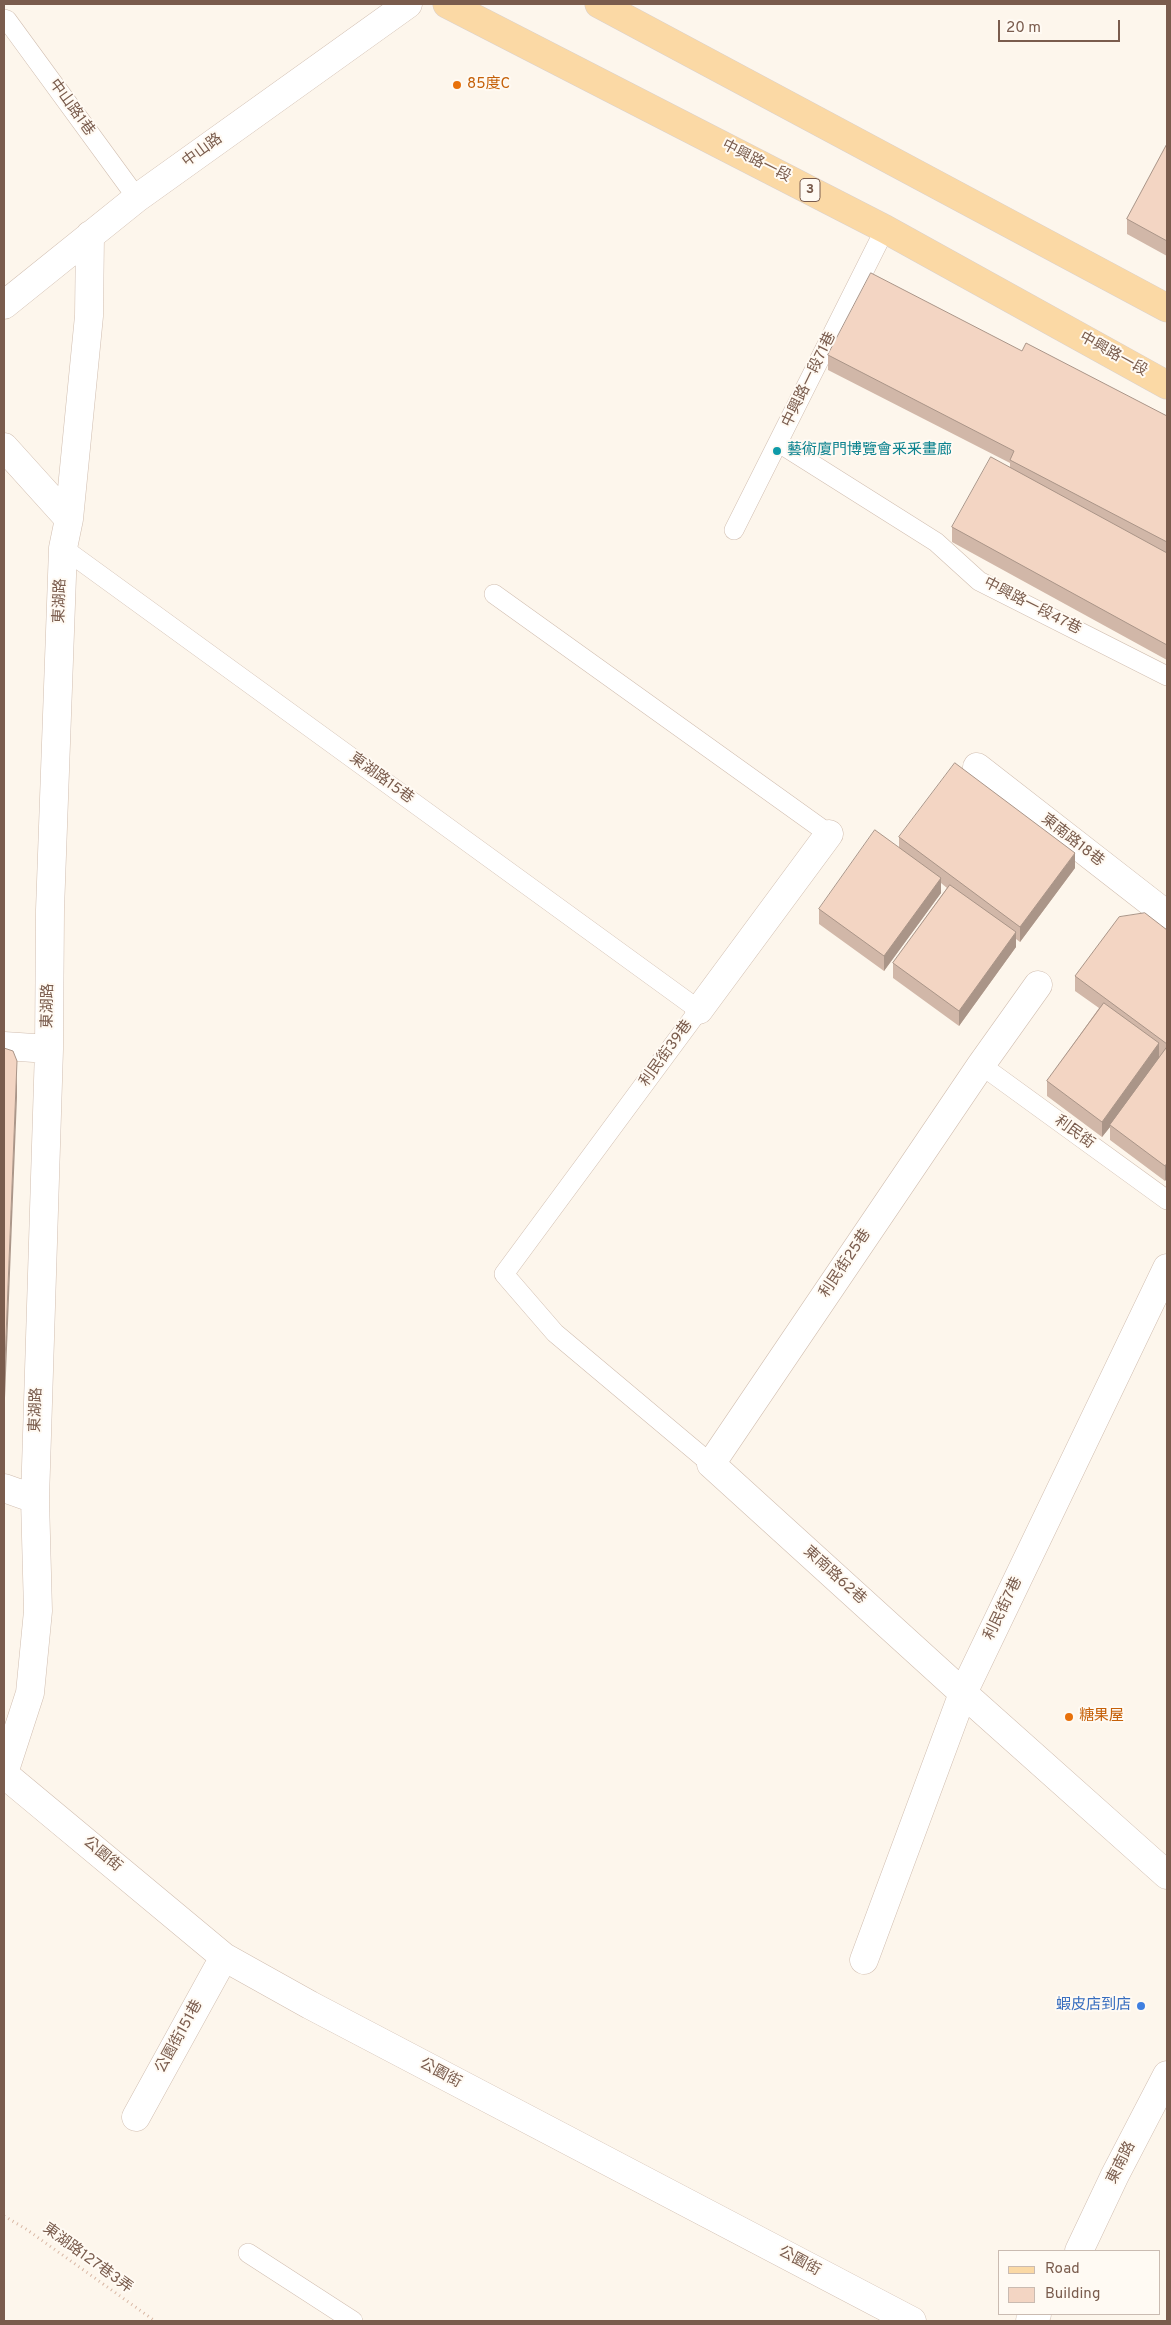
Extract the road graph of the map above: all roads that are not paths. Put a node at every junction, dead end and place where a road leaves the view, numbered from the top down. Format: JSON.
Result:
{"nodes":[{"id":1,"x":408,"y":4,"type":"edge"},
{"id":2,"x":447,"y":4,"type":"edge"},
{"id":3,"x":600,"y":4,"type":"edge"},
{"id":4,"x":4,"y":19,"type":"edge"},
{"id":5,"x":138,"y":198,"type":"junction"},
{"id":6,"x":885,"y":228,"type":"junction"},
{"id":7,"x":90,"y":235,"type":"junction"},
{"id":8,"x":4,"y":305,"type":"edge"},
{"id":9,"x":1167,"y":308,"type":"edge"},
{"id":10,"x":1167,"y":385,"type":"edge"},
{"id":11,"x":779,"y":443,"type":"junction"},
{"id":12,"x":4,"y":447,"type":"edge"},
{"id":13,"x":68,"y":519,"type":"junction"},
{"id":14,"x":734,"y":530,"type":"dead end"},
{"id":15,"x":63,"y":548,"type":"junction"},
{"id":16,"x":494,"y":594,"type":"dead end"},
{"id":17,"x":1167,"y":676,"type":"edge"},
{"id":18,"x":977,"y":767,"type":"dead end"},
{"id":19,"x":829,"y":834,"type":"joint"},
{"id":20,"x":1167,"y":915,"type":"edge"},
{"id":21,"x":1038,"y":985,"type":"dead end"},
{"id":22,"x":699,"y":1010,"type":"junction"},
{"id":23,"x":4,"y":1046,"type":"edge"},
{"id":24,"x":49,"y":1049,"type":"junction"},
{"id":25,"x":981,"y":1065,"type":"junction"},
{"id":26,"x":1167,"y":1200,"type":"edge"},
{"id":27,"x":1167,"y":1268,"type":"edge"},
{"id":28,"x":504,"y":1274,"type":"joint"},
{"id":29,"x":711,"y":1464,"type":"junction"},
{"id":30,"x":4,"y":1488,"type":"edge"},
{"id":31,"x":35,"y":1498,"type":"junction"},
{"id":32,"x":963,"y":1693,"type":"junction"},
{"id":33,"x":4,"y":1774,"type":"edge"},
{"id":34,"x":1167,"y":1875,"type":"edge"},
{"id":35,"x":224,"y":1957,"type":"junction"},
{"id":36,"x":864,"y":1960,"type":"dead end"},
{"id":37,"x":1167,"y":2075,"type":"edge"},
{"id":38,"x":136,"y":2117,"type":"dead end"},
{"id":39,"x":1079,"y":2250,"type":"edge"},
{"id":40,"x":248,"y":2253,"type":"dead end"},
{"id":41,"x":353,"y":2321,"type":"edge"},
{"id":42,"x":912,"y":2321,"type":"edge"}],
"edges":[{"from":1,"to":5,"type":"street","name":"中山路"},
{"from":2,"to":6,"type":"main road","name":"中興路一段","number":"3"},
{"from":3,"to":9,"type":"main road"},
{"from":4,"to":5,"type":"lane","name":"中山路1巷"},
{"from":5,"to":7,"type":"street","name":"中山路"},
{"from":6,"to":10,"type":"main road","name":"中興路一段","number":"3"},
{"from":6,"to":11,"type":"lane","name":"中興路一段71巷"},
{"from":7,"to":8,"type":"street","name":"中山路"},
{"from":7,"to":13,"type":"street","name":"東湖路"},
{"from":11,"to":14,"type":"lane","name":"中興路一段71巷"},
{"from":11,"to":17,"type":"lane","name":"中興路一段47巷"},
{"from":12,"to":13,"type":"street"},
{"from":13,"to":15,"type":"street","name":"東湖路"},
{"from":15,"to":22,"type":"lane","name":"東湖路15巷"},
{"from":15,"to":24,"type":"street","name":"東湖路"},
{"from":16,"to":19,"type":"lane"},
{"from":18,"to":20,"type":"street","name":"東南路18巷"},
{"from":19,"to":22,"type":"street","name":"利民街39巷"},
{"from":21,"to":25,"type":"street","name":"利民街25巷"},
{"from":22,"to":28,"type":"lane","name":"利民街39巷"},
{"from":23,"to":24,"type":"street"},
{"from":24,"to":31,"type":"street","name":"東湖路"},
{"from":25,"to":26,"type":"lane","name":"利民街"},
{"from":25,"to":29,"type":"street","name":"利民街25巷"},
{"from":27,"to":32,"type":"street","name":"利民街7巷"},
{"from":28,"to":29,"type":"lane","name":"東南路62巷"},
{"from":29,"to":32,"type":"street","name":"東南路62巷"},
{"from":30,"to":31,"type":"street"},
{"from":31,"to":33,"type":"street","name":"東湖路"},
{"from":32,"to":34,"type":"street","name":"東南路62巷"},
{"from":32,"to":36,"type":"street","name":"利民街7巷"},
{"from":33,"to":35,"type":"street","name":"公園街"},
{"from":35,"to":38,"type":"street","name":"公園街151巷"},
{"from":35,"to":42,"type":"street","name":"公園街"},
{"from":37,"to":39,"type":"street","name":"東南路"},
{"from":40,"to":41,"type":"lane"}]}
